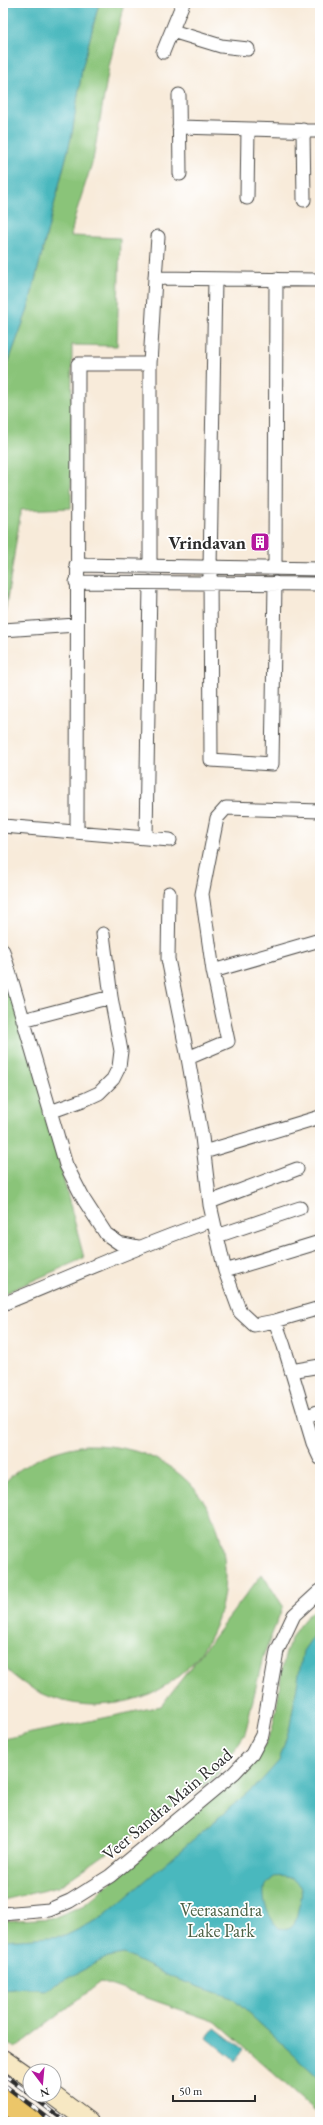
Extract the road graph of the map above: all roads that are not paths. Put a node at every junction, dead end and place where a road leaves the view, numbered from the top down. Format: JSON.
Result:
{"nodes":[{"id":1,"x":183,"y":3,"type":"edge"},
{"id":2,"x":172,"y":31,"type":"junction"},
{"id":3,"x":248,"y":49,"type":"dead end"},
{"id":4,"x":163,"y":52,"type":"dead end"},
{"id":5,"x":179,"y":95,"type":"dead end"},
{"id":6,"x":179,"y":127,"type":"junction"},
{"id":7,"x":248,"y":129,"type":"junction"},
{"id":8,"x":303,"y":130,"type":"junction"},
{"id":9,"x":320,"y":131,"type":"edge"},
{"id":10,"x":180,"y":174,"type":"dead end"},
{"id":11,"x":247,"y":198,"type":"dead end"},
{"id":12,"x":304,"y":200,"type":"dead end"},
{"id":13,"x":158,"y":237,"type":"dead end"},
{"id":14,"x":156,"y":278,"type":"junction"},
{"id":15,"x":215,"y":279,"type":"junction"},
{"id":16,"x":276,"y":279,"type":"junction"},
{"id":17,"x":320,"y":280,"type":"edge"},
{"id":18,"x":150,"y":364,"type":"junction"},
{"id":19,"x":76,"y":565,"type":"junction"},
{"id":20,"x":150,"y":567,"type":"junction"},
{"id":21,"x":210,"y":568,"type":"junction"},
{"id":22,"x":275,"y":568,"type":"junction"},
{"id":23,"x":320,"y":570,"type":"edge"},
{"id":24,"x":76,"y":582,"type":"junction"},
{"id":25,"x":150,"y":583,"type":"junction"},
{"id":26,"x":210,"y":583,"type":"junction"},
{"id":27,"x":274,"y":583,"type":"junction"},
{"id":28,"x":320,"y":584,"type":"edge"},
{"id":29,"x":76,"y":625,"type":"junction"},
{"id":30,"x":3,"y":630,"type":"edge"},
{"id":31,"x":320,"y":811,"type":"edge"},
{"id":32,"x":3,"y":826,"type":"edge"},
{"id":33,"x":77,"y":832,"type":"junction"},
{"id":34,"x":146,"y":838,"type":"junction"},
{"id":35,"x":170,"y":840,"type":"dead end"},
{"id":36,"x":168,"y":893,"type":"dead end"},
{"id":37,"x":103,"y":934,"type":"dead end"},
{"id":38,"x":320,"y":940,"type":"edge"},
{"id":39,"x":3,"y":951,"type":"edge"},
{"id":40,"x":213,"y":971,"type":"junction"},
{"id":41,"x":111,"y":997,"type":"junction"},
{"id":42,"x":23,"y":1020,"type":"junction"},
{"id":43,"x":188,"y":1058,"type":"junction"},
{"id":44,"x":50,"y":1112,"type":"junction"},
{"id":45,"x":320,"y":1117,"type":"edge"},
{"id":46,"x":204,"y":1152,"type":"junction"},
{"id":47,"x":297,"y":1169,"type":"dead end"},
{"id":48,"x":210,"y":1202,"type":"junction"},
{"id":49,"x":300,"y":1208,"type":"dead end"},
{"id":50,"x":213,"y":1220,"type":"junction"},
{"id":51,"x":217,"y":1236,"type":"junction"},
{"id":52,"x":320,"y":1242,"type":"edge"},
{"id":53,"x":139,"y":1247,"type":"junction"},
{"id":54,"x":225,"y":1271,"type":"junction"},
{"id":55,"x":3,"y":1304,"type":"edge"},
{"id":56,"x":320,"y":1308,"type":"edge"},
{"id":57,"x":275,"y":1322,"type":"junction"},
{"id":58,"x":320,"y":1366,"type":"edge"},
{"id":59,"x":291,"y":1371,"type":"junction"},
{"id":60,"x":320,"y":1411,"type":"edge"},
{"id":61,"x":305,"y":1417,"type":"junction"},
{"id":62,"x":316,"y":1442,"type":"edge"},
{"id":63,"x":320,"y":1458,"type":"edge"},
{"id":64,"x":320,"y":1591,"type":"edge"},
{"id":65,"x":3,"y":1914,"type":"edge"},
{"id":66,"x":3,"y":2059,"type":"edge"},
{"id":67,"x":22,"y":2072,"type":"edge"},
{"id":68,"x":3,"y":2100,"type":"edge"},
{"id":69,"x":62,"y":2102,"type":"edge"},
{"id":70,"x":32,"y":2122,"type":"edge"},
{"id":71,"x":89,"y":2122,"type":"edge"}],
"edges":[{"from":1,"to":2,"type":"street"},
{"from":2,"to":3,"type":"street"},
{"from":2,"to":4,"type":"street"},
{"from":5,"to":6,"type":"street"},
{"from":6,"to":7,"type":"street"},
{"from":6,"to":10,"type":"street"},
{"from":7,"to":8,"type":"street"},
{"from":7,"to":11,"type":"street"},
{"from":8,"to":9,"type":"street"},
{"from":8,"to":12,"type":"street"},
{"from":13,"to":14,"type":"street"},
{"from":14,"to":15,"type":"street"},
{"from":14,"to":18,"type":"street"},
{"from":15,"to":16,"type":"street"},
{"from":15,"to":21,"type":"street"},
{"from":16,"to":17,"type":"street"},
{"from":16,"to":22,"type":"street"},
{"from":18,"to":19,"type":"street"},
{"from":18,"to":20,"type":"street"},
{"from":19,"to":20,"type":"street"},
{"from":19,"to":24,"type":"street"},
{"from":20,"to":21,"type":"street"},
{"from":21,"to":22,"type":"street"},
{"from":21,"to":26,"type":"street"},
{"from":22,"to":23,"type":"street"},
{"from":24,"to":25,"type":"street"},
{"from":24,"to":29,"type":"street"},
{"from":25,"to":26,"type":"street"},
{"from":25,"to":34,"type":"street"},
{"from":26,"to":27,"type":"street"},
{"from":26,"to":27,"type":"street"},
{"from":27,"to":28,"type":"street"},
{"from":29,"to":30,"type":"street"},
{"from":29,"to":33,"type":"street"},
{"from":31,"to":40,"type":"street"},
{"from":32,"to":33,"type":"street"},
{"from":33,"to":34,"type":"street"},
{"from":34,"to":35,"type":"street"},
{"from":36,"to":43,"type":"street"},
{"from":37,"to":41,"type":"street"},
{"from":38,"to":40,"type":"street"},
{"from":39,"to":42,"type":"street"},
{"from":40,"to":43,"type":"street"},
{"from":41,"to":42,"type":"street"},
{"from":41,"to":44,"type":"street"},
{"from":42,"to":44,"type":"street"},
{"from":43,"to":46,"type":"street"},
{"from":44,"to":53,"type":"street"},
{"from":45,"to":46,"type":"street"},
{"from":46,"to":48,"type":"street"},
{"from":47,"to":48,"type":"street"},
{"from":48,"to":50,"type":"street"},
{"from":49,"to":51,"type":"street"},
{"from":50,"to":51,"type":"street"},
{"from":50,"to":53,"type":"street"},
{"from":51,"to":54,"type":"street"},
{"from":52,"to":54,"type":"street"},
{"from":53,"to":55,"type":"street"},
{"from":54,"to":57,"type":"street"},
{"from":56,"to":57,"type":"street"},
{"from":57,"to":59,"type":"street"},
{"from":58,"to":59,"type":"street"},
{"from":59,"to":61,"type":"street"},
{"from":60,"to":61,"type":"street"},
{"from":61,"to":62,"type":"street"},
{"from":62,"to":63,"type":"street"},
{"from":64,"to":65,"type":"street","name":"Veer Sandra Main Road"},
{"from":66,"to":67,"type":"street"},
{"from":68,"to":70,"type":"highway"},
{"from":69,"to":71,"type":"street"}]}
